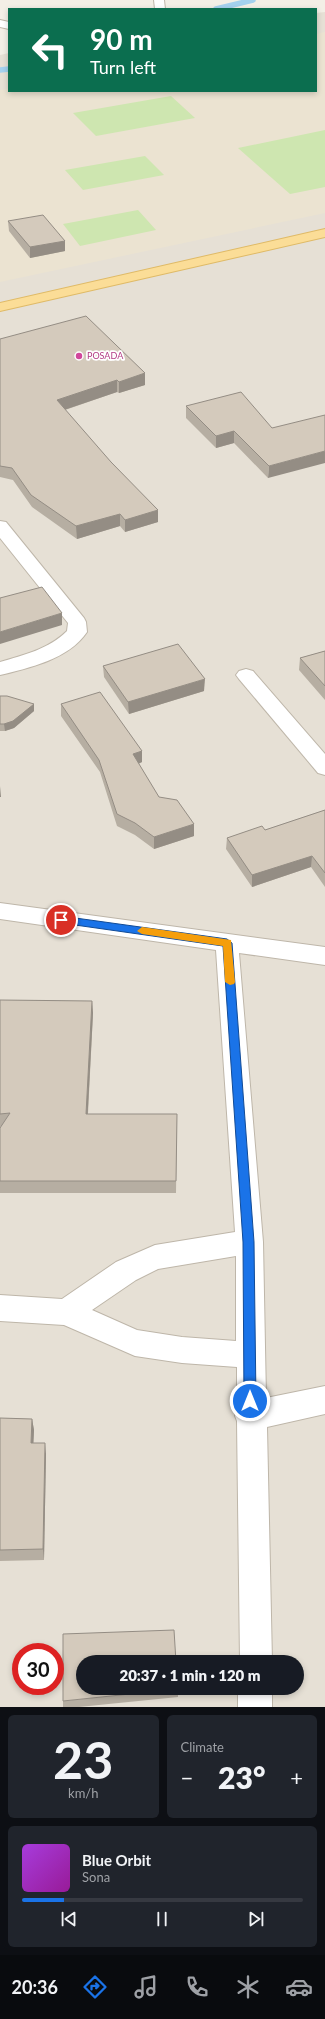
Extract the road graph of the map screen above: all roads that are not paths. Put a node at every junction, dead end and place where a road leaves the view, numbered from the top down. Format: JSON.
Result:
{"nodes":[{"id":1,"x":325,"y":233,"type":"edge"},
{"id":2,"x":325,"y":243,"type":"edge"},
{"id":3,"x":0,"y":308,"type":"edge"},
{"id":4,"x":0,"y":317,"type":"edge"},
{"id":5,"x":0,"y":526,"type":"edge"},
{"id":6,"x":0,"y":669,"type":"edge"},
{"id":7,"x":246,"y":675,"type":"dead end"},
{"id":8,"x":325,"y":768,"type":"edge"},
{"id":9,"x":0,"y":912,"type":"edge"},
{"id":10,"x":227,"y":943,"type":"junction"},
{"id":11,"x":325,"y":956,"type":"edge"},
{"id":12,"x":249,"y":1242,"type":"junction"},
{"id":13,"x":0,"y":1308,"type":"edge"},
{"id":14,"x":66,"y":1312,"type":"junction"},
{"id":15,"x":250,"y":1355,"type":"junction"},
{"id":16,"x":325,"y":1400,"type":"edge"},
{"id":17,"x":250,"y":1416,"type":"junction"},
{"id":18,"x":256,"y":1655,"type":"edge"},
{"id":19,"x":255,"y":1695,"type":"edge"},
{"id":20,"x":255,"y":1707,"type":"edge"}],
"edges":[{"from":1,"to":3,"type":"main road"},
{"from":2,"to":4,"type":"main road"},
{"from":5,"to":6,"type":"street"},
{"from":7,"to":8,"type":"street"},
{"from":9,"to":10,"type":"street"},
{"from":10,"to":11,"type":"street"},
{"from":10,"to":12,"type":"street"},
{"from":12,"to":14,"type":"street"},
{"from":12,"to":15,"type":"street"},
{"from":13,"to":14,"type":"street"},
{"from":14,"to":15,"type":"street"},
{"from":15,"to":17,"type":"street"},
{"from":16,"to":17,"type":"street"},
{"from":17,"to":18,"type":"street"},
{"from":19,"to":20,"type":"street"}]}
